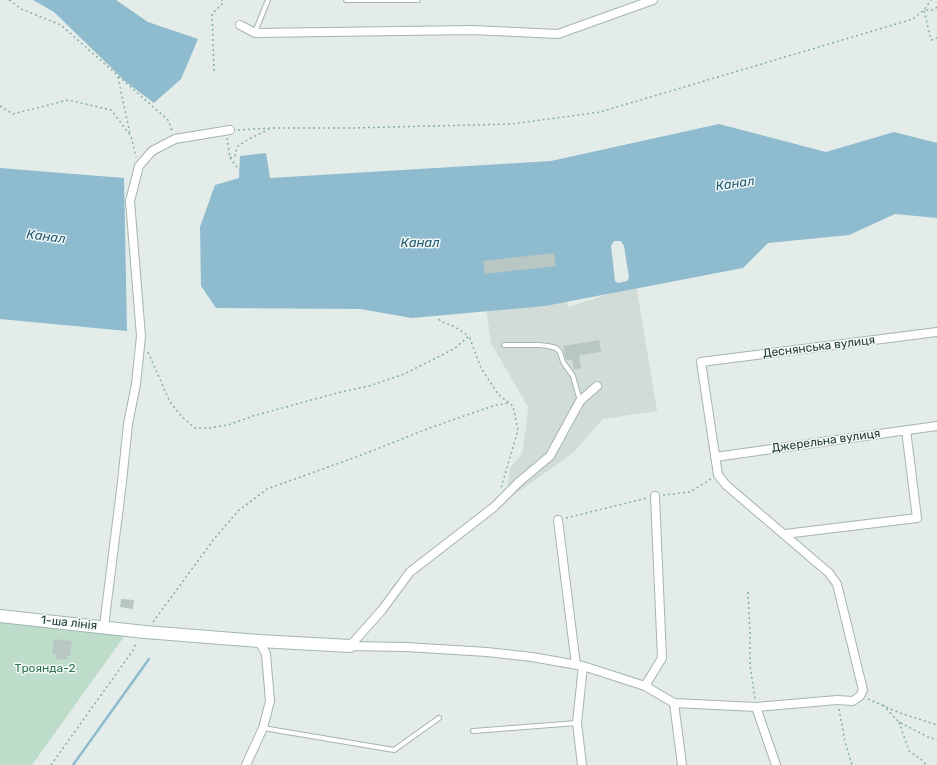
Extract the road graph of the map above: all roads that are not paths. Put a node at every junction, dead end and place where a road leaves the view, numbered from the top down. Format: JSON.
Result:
{"nodes":[{"id":1,"x":268,"y":0,"type":"edge"},
{"id":2,"x":346,"y":0,"type":"edge"},
{"id":3,"x":418,"y":0,"type":"edge"},
{"id":4,"x":653,"y":0,"type":"edge"},
{"id":5,"x":240,"y":25,"type":"dead end"},
{"id":6,"x":255,"y":33,"type":"junction"},
{"id":7,"x":228,"y":130,"type":"road end"},
{"id":8,"x":937,"y":332,"type":"edge"},
{"id":9,"x":504,"y":345,"type":"dead end"},
{"id":10,"x":597,"y":386,"type":"dead end"},
{"id":11,"x":580,"y":402,"type":"junction"},
{"id":12,"x":937,"y":426,"type":"edge"},
{"id":13,"x":906,"y":430,"type":"junction"},
{"id":14,"x":715,"y":457,"type":"junction"},
{"id":15,"x":655,"y":496,"type":"road end"},
{"id":16,"x":558,"y":520,"type":"road end"},
{"id":17,"x":785,"y":534,"type":"junction"},
{"id":18,"x":0,"y":616,"type":"edge"},
{"id":19,"x":104,"y":626,"type":"junction"},
{"id":20,"x":259,"y":641,"type":"junction"},
{"id":21,"x":350,"y":646,"type":"junction"},
{"id":22,"x":580,"y":666,"type":"junction"},
{"id":23,"x":645,"y":686,"type":"junction"},
{"id":24,"x":674,"y":702,"type":"junction"},
{"id":25,"x":756,"y":707,"type":"junction"},
{"id":26,"x":438,"y":718,"type":"dead end"},
{"id":27,"x":577,"y":723,"type":"junction"},
{"id":28,"x":263,"y":728,"type":"junction"},
{"id":29,"x":473,"y":732,"type":"dead end"},
{"id":30,"x":246,"y":765,"type":"edge"},
{"id":31,"x":582,"y":765,"type":"edge"},
{"id":32,"x":682,"y":765,"type":"edge"},
{"id":33,"x":776,"y":765,"type":"edge"}],
"edges":[{"from":1,"to":6,"type":"lane"},
{"from":2,"to":3,"type":"lane"},
{"from":4,"to":6,"type":"street"},
{"from":5,"to":6,"type":"street"},
{"from":7,"to":19,"type":"street"},
{"from":8,"to":14,"type":"street","name":"Деснянська вулиця"},
{"from":9,"to":11,"type":"lane"},
{"from":10,"to":11,"type":"street"},
{"from":11,"to":21,"type":"street"},
{"from":12,"to":13,"type":"street","name":"Джерельна вулиця"},
{"from":13,"to":14,"type":"street","name":"Джерельна вулиця"},
{"from":13,"to":17,"type":"street"},
{"from":14,"to":17,"type":"street"},
{"from":15,"to":23,"type":"street"},
{"from":16,"to":22,"type":"street"},
{"from":17,"to":25,"type":"street"},
{"from":18,"to":19,"type":"street","name":"1-ша лінія"},
{"from":19,"to":20,"type":"street","name":"1-ша лінія"},
{"from":20,"to":21,"type":"street","name":"1-ша лінія"},
{"from":20,"to":28,"type":"street"},
{"from":21,"to":22,"type":"street"},
{"from":22,"to":23,"type":"street"},
{"from":22,"to":27,"type":"street"},
{"from":23,"to":24,"type":"street"},
{"from":24,"to":25,"type":"street"},
{"from":24,"to":32,"type":"street"},
{"from":25,"to":33,"type":"street"},
{"from":26,"to":28,"type":"lane"},
{"from":27,"to":29,"type":"lane"},
{"from":27,"to":31,"type":"street"},
{"from":28,"to":30,"type":"street"}]}
